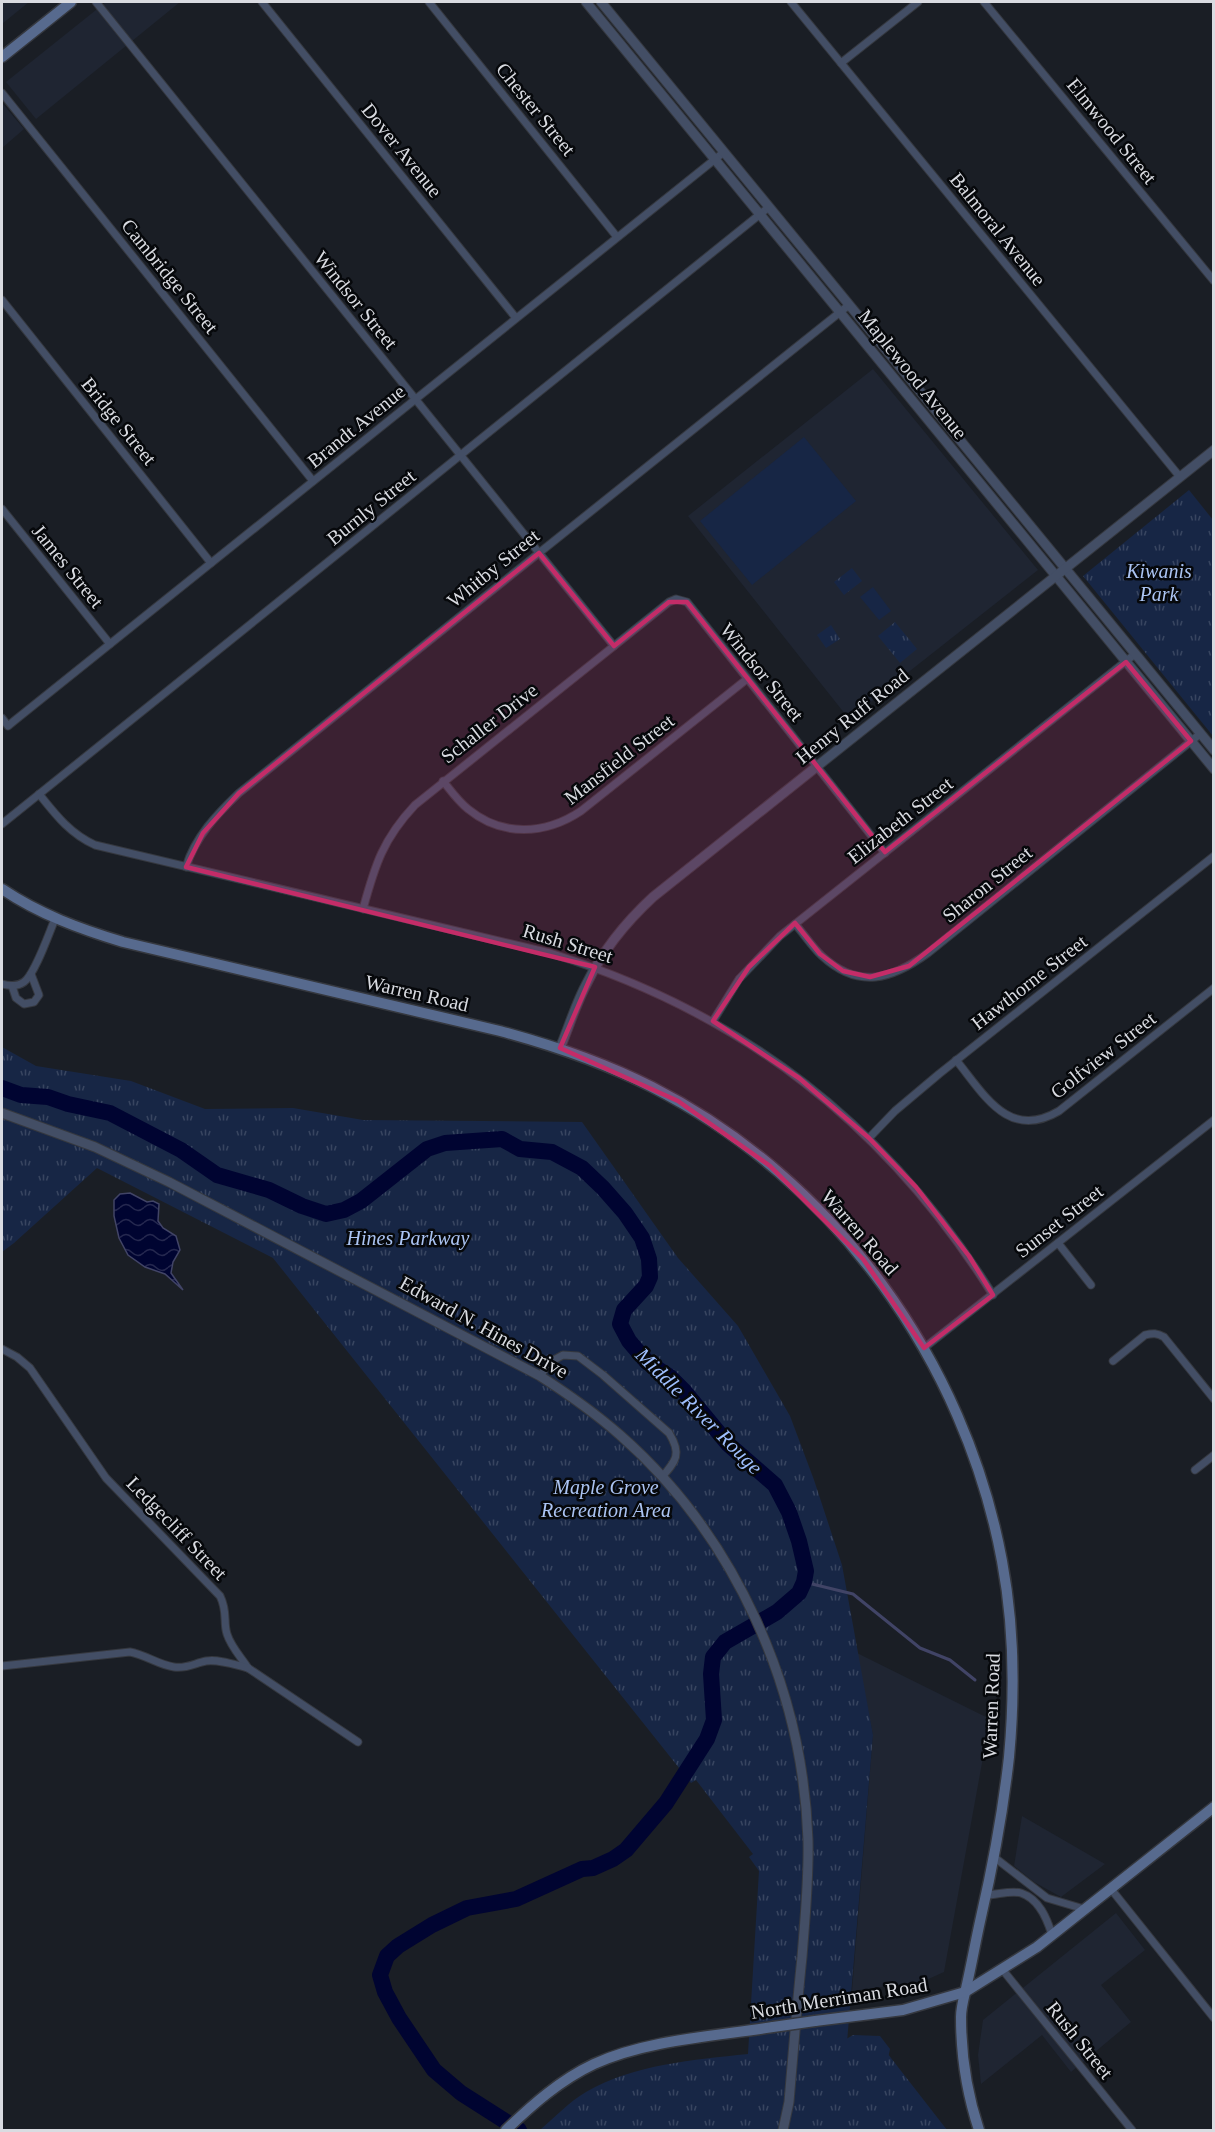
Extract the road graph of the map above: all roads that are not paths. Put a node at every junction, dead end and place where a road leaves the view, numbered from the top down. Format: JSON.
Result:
{"nodes":[{"id":1,"x":71,"y":2,"type":"edge"},
{"id":2,"x":96,"y":2,"type":"edge"},
{"id":3,"x":262,"y":2,"type":"edge"},
{"id":4,"x":429,"y":2,"type":"edge"},
{"id":5,"x":586,"y":2,"type":"edge"},
{"id":6,"x":602,"y":2,"type":"edge"},
{"id":7,"x":791,"y":2,"type":"edge"},
{"id":8,"x":918,"y":2,"type":"edge"},
{"id":9,"x":984,"y":2,"type":"edge"},
{"id":10,"x":612,"y":14,"type":"junction"},
{"id":11,"x":602,"y":21,"type":"junction"},
{"id":12,"x":2,"y":57,"type":"edge"},
{"id":13,"x":841,"y":63,"type":"junction"},
{"id":14,"x":2,"y":93,"type":"edge"},
{"id":15,"x":724,"y":152,"type":"junction"},
{"id":16,"x":714,"y":159,"type":"junction"},
{"id":17,"x":769,"y":207,"type":"junction"},
{"id":18,"x":760,"y":214,"type":"junction"},
{"id":19,"x":617,"y":237,"type":"junction"},
{"id":20,"x":1214,"y":281,"type":"edge"},
{"id":21,"x":2,"y":300,"type":"edge"},
{"id":22,"x":849,"y":305,"type":"junction"},
{"id":23,"x":840,"y":312,"type":"junction"},
{"id":24,"x":516,"y":318,"type":"junction"},
{"id":25,"x":415,"y":400,"type":"junction"},
{"id":26,"x":1214,"y":450,"type":"edge"},
{"id":27,"x":461,"y":456,"type":"junction"},
{"id":28,"x":1180,"y":477,"type":"junction"},
{"id":29,"x":313,"y":481,"type":"junction"},
{"id":30,"x":2,"y":509,"type":"edge"},
{"id":31,"x":1021,"y":516,"type":"junction"},
{"id":32,"x":1012,"y":523,"type":"junction"},
{"id":33,"x":539,"y":553,"type":"junction"},
{"id":34,"x":211,"y":563,"type":"junction"},
{"id":35,"x":1065,"y":569,"type":"junction"},
{"id":36,"x":1055,"y":576,"type":"junction"},
{"id":37,"x":679,"y":599,"type":"joint"},
{"id":38,"x":110,"y":644,"type":"junction"},
{"id":39,"x":614,"y":646,"type":"junction"},
{"id":40,"x":1135,"y":654,"type":"junction"},
{"id":41,"x":1126,"y":662,"type":"junction"},
{"id":42,"x":747,"y":679,"type":"junction"},
{"id":43,"x":2,"y":718,"type":"edge"},
{"id":44,"x":1200,"y":734,"type":"junction"},
{"id":45,"x":1191,"y":741,"type":"junction"},
{"id":46,"x":1214,"y":750,"type":"edge"},
{"id":47,"x":818,"y":768,"type":"junction"},
{"id":48,"x":1214,"y":769,"type":"edge"},
{"id":49,"x":443,"y":781,"type":"junction"},
{"id":50,"x":39,"y":794,"type":"junction"},
{"id":51,"x":2,"y":824,"type":"edge"},
{"id":52,"x":885,"y":853,"type":"junction"},
{"id":53,"x":1214,"y":856,"type":"edge"},
{"id":54,"x":186,"y":867,"type":"junction"},
{"id":55,"x":2,"y":889,"type":"edge"},
{"id":56,"x":363,"y":909,"type":"junction"},
{"id":57,"x":56,"y":919,"type":"junction"},
{"id":58,"x":795,"y":924,"type":"junction"},
{"id":59,"x":595,"y":968,"type":"junction"},
{"id":60,"x":31,"y":974,"type":"junction"},
{"id":61,"x":2,"y":984,"type":"edge"},
{"id":62,"x":12,"y":986,"type":"junction"},
{"id":63,"x":1214,"y":988,"type":"edge"},
{"id":64,"x":713,"y":1021,"type":"junction"},
{"id":65,"x":560,"y":1048,"type":"junction"},
{"id":66,"x":956,"y":1060,"type":"junction"},
{"id":67,"x":2,"y":1113,"type":"edge"},
{"id":68,"x":1214,"y":1120,"type":"edge"},
{"id":69,"x":868,"y":1138,"type":"junction"},
{"id":70,"x":1058,"y":1242,"type":"junction"},
{"id":71,"x":1091,"y":1285,"type":"dead end"},
{"id":72,"x":993,"y":1295,"type":"junction"},
{"id":73,"x":924,"y":1348,"type":"junction"},
{"id":74,"x":2,"y":1349,"type":"edge"},
{"id":75,"x":1113,"y":1361,"type":"dead end"},
{"id":76,"x":540,"y":1376,"type":"junction"},
{"id":77,"x":1214,"y":1399,"type":"edge"},
{"id":78,"x":1214,"y":1455,"type":"edge"},
{"id":79,"x":1195,"y":1470,"type":"dead end"},
{"id":80,"x":663,"y":1478,"type":"junction"},
{"id":81,"x":2,"y":1666,"type":"edge"},
{"id":82,"x":248,"y":1668,"type":"junction"},
{"id":83,"x":358,"y":1742,"type":"dead end"},
{"id":84,"x":1214,"y":1807,"type":"edge"},
{"id":85,"x":994,"y":1857,"type":"junction"},
{"id":86,"x":1111,"y":1889,"type":"junction"},
{"id":87,"x":986,"y":1895,"type":"junction"},
{"id":88,"x":1084,"y":1909,"type":"junction"},
{"id":89,"x":1052,"y":1935,"type":"junction"},
{"id":90,"x":1002,"y":1969,"type":"junction"},
{"id":91,"x":965,"y":1992,"type":"junction"},
{"id":92,"x":1214,"y":2018,"type":"edge"},
{"id":93,"x":506,"y":2130,"type":"edge"},
{"id":94,"x":783,"y":2130,"type":"edge"},
{"id":95,"x":979,"y":2130,"type":"edge"},
{"id":96,"x":1132,"y":2130,"type":"edge"}],
"edges":[{"from":1,"to":12,"type":"main road"},
{"from":2,"to":25,"type":"street","name":"Windsor Street"},
{"from":3,"to":24,"type":"street","name":"Dover Avenue"},
{"from":4,"to":19,"type":"street","name":"Chester Street"},
{"from":5,"to":11,"type":"street","name":"Maplewood Avenue"},
{"from":6,"to":10,"type":"street","name":"Maplewood Avenue"},
{"from":7,"to":13,"type":"street","name":"Balmoral Avenue"},
{"from":8,"to":13,"type":"street"},
{"from":9,"to":20,"type":"street","name":"Elmwood Street"},
{"from":10,"to":11,"type":"street"},
{"from":10,"to":15,"type":"street","name":"Maplewood Avenue"},
{"from":11,"to":16,"type":"street","name":"Maplewood Avenue"},
{"from":13,"to":28,"type":"street","name":"Balmoral Avenue"},
{"from":14,"to":29,"type":"street","name":"Cambridge Street"},
{"from":15,"to":16,"type":"street","name":"Brandt Avenue"},
{"from":15,"to":17,"type":"street","name":"Maplewood Avenue"},
{"from":16,"to":18,"type":"street","name":"Maplewood Avenue"},
{"from":16,"to":19,"type":"street","name":"Brandt Avenue"},
{"from":17,"to":18,"type":"street","name":"Burnly Street"},
{"from":17,"to":22,"type":"street","name":"Maplewood Avenue"},
{"from":18,"to":23,"type":"street","name":"Maplewood Avenue"},
{"from":18,"to":27,"type":"street","name":"Burnly Street"},
{"from":19,"to":24,"type":"street","name":"Brandt Avenue"},
{"from":21,"to":34,"type":"street","name":"Bridge Street"},
{"from":22,"to":23,"type":"street","name":"Whitby Street"},
{"from":22,"to":31,"type":"street","name":"Maplewood Avenue"},
{"from":23,"to":32,"type":"street","name":"Maplewood Avenue"},
{"from":23,"to":33,"type":"street","name":"Whitby Street"},
{"from":24,"to":25,"type":"street","name":"Brandt Avenue"},
{"from":25,"to":27,"type":"street","name":"Windsor Street"},
{"from":25,"to":29,"type":"street","name":"Brandt Avenue"},
{"from":26,"to":28,"type":"street","name":"Henry Ruff Road"},
{"from":27,"to":33,"type":"street","name":"Windsor Street"},
{"from":27,"to":50,"type":"street","name":"Burnly Street"},
{"from":28,"to":35,"type":"street","name":"Henry Ruff Road"},
{"from":29,"to":34,"type":"street","name":"Brandt Avenue"},
{"from":30,"to":38,"type":"street","name":"James Street"},
{"from":31,"to":32,"type":"street"},
{"from":31,"to":35,"type":"street","name":"Maplewood Avenue"},
{"from":32,"to":36,"type":"street","name":"Maplewood Avenue"},
{"from":33,"to":39,"type":"street","name":"Windsor Street"},
{"from":33,"to":54,"type":"street","name":"Whitby Street"},
{"from":34,"to":38,"type":"street","name":"Brandt Avenue"},
{"from":35,"to":36,"type":"street","name":"Henry Ruff Road"},
{"from":35,"to":40,"type":"street","name":"Maplewood Avenue"},
{"from":36,"to":41,"type":"street","name":"Maplewood Avenue"},
{"from":36,"to":47,"type":"street","name":"Henry Ruff Road"},
{"from":37,"to":39,"type":"street","name":"Schaller Drive"},
{"from":37,"to":42,"type":"street","name":"Windsor Street"},
{"from":38,"to":43,"type":"street","name":"Brandt Avenue"},
{"from":39,"to":49,"type":"street","name":"Schaller Drive"},
{"from":40,"to":41,"type":"street","name":"Elizabeth Street"},
{"from":40,"to":44,"type":"street","name":"Maplewood Avenue"},
{"from":41,"to":45,"type":"street","name":"Maplewood Avenue"},
{"from":41,"to":52,"type":"street","name":"Elizabeth Street"},
{"from":42,"to":47,"type":"street","name":"Windsor Street"},
{"from":42,"to":49,"type":"street","name":"Mansfield Street"},
{"from":44,"to":45,"type":"street","name":"Sharon Street"},
{"from":44,"to":46,"type":"street","name":"Maplewood Avenue"},
{"from":45,"to":48,"type":"street","name":"Maplewood Avenue"},
{"from":45,"to":58,"type":"street","name":"Sharon Street"},
{"from":47,"to":52,"type":"street","name":"Windsor Street"},
{"from":47,"to":59,"type":"street","name":"Henry Ruff Road"},
{"from":49,"to":56,"type":"street","name":"Schaller Drive"},
{"from":50,"to":51,"type":"street","name":"Burnly Street"},
{"from":50,"to":54,"type":"street","name":"Rush Street"},
{"from":52,"to":58,"type":"street","name":"Elizabeth Street"},
{"from":53,"to":66,"type":"street","name":"Hawthorne Street"},
{"from":54,"to":56,"type":"street","name":"Rush Street"},
{"from":55,"to":57,"type":"main road","name":"Warren Road"},
{"from":56,"to":59,"type":"street","name":"Rush Street"},
{"from":57,"to":60,"type":"street"},
{"from":57,"to":65,"type":"main road","name":"Warren Road"},
{"from":58,"to":64,"type":"street","name":"Elizabeth Street"},
{"from":59,"to":64,"type":"street","name":"Rush Street"},
{"from":59,"to":65,"type":"street","name":"Henry Ruff Road"},
{"from":60,"to":62,"type":"street"},
{"from":60,"to":62,"type":"street"},
{"from":61,"to":62,"type":"street"},
{"from":63,"to":66,"type":"street","name":"Golfview Street"},
{"from":64,"to":69,"type":"street","name":"Rush Street"},
{"from":65,"to":73,"type":"main road","name":"Warren Road"},
{"from":66,"to":69,"type":"street","name":"Hawthorne Street"},
{"from":67,"to":76,"type":"street","name":"Edward N. Hines Drive"},
{"from":68,"to":70,"type":"street","name":"Sunset Street"},
{"from":69,"to":72,"type":"street","name":"Rush Street"},
{"from":70,"to":71,"type":"street"},
{"from":70,"to":72,"type":"street","name":"Sunset Street"},
{"from":72,"to":73,"type":"street","name":"Sunset Street"},
{"from":73,"to":85,"type":"main road","name":"Warren Road"},
{"from":74,"to":82,"type":"street","name":"Ledgecliff Street"},
{"from":75,"to":77,"type":"street"},
{"from":76,"to":80,"type":"street","name":"Edward N. Hines Drive"},
{"from":76,"to":80,"type":"street"},
{"from":78,"to":79,"type":"street"},
{"from":80,"to":94,"type":"street","name":"Edward N. Hines Drive"},
{"from":81,"to":82,"type":"street"},
{"from":82,"to":83,"type":"street","name":"Ledgecliff Street"},
{"from":84,"to":86,"type":"main road","name":"North Merriman Road"},
{"from":85,"to":87,"type":"main road","name":"Warren Road"},
{"from":85,"to":88,"type":"street"},
{"from":86,"to":88,"type":"main road","name":"North Merriman Road"},
{"from":86,"to":92,"type":"street"},
{"from":87,"to":89,"type":"street"},
{"from":87,"to":91,"type":"main road","name":"Warren Road"},
{"from":88,"to":89,"type":"main road","name":"North Merriman Road"},
{"from":89,"to":90,"type":"main road","name":"North Merriman Road"},
{"from":90,"to":91,"type":"main road","name":"North Merriman Road"},
{"from":90,"to":96,"type":"street","name":"Rush Street"},
{"from":91,"to":93,"type":"main road","name":"North Merriman Road","bridge":true},
{"from":91,"to":95,"type":"main road","name":"Warren Road"}]}
